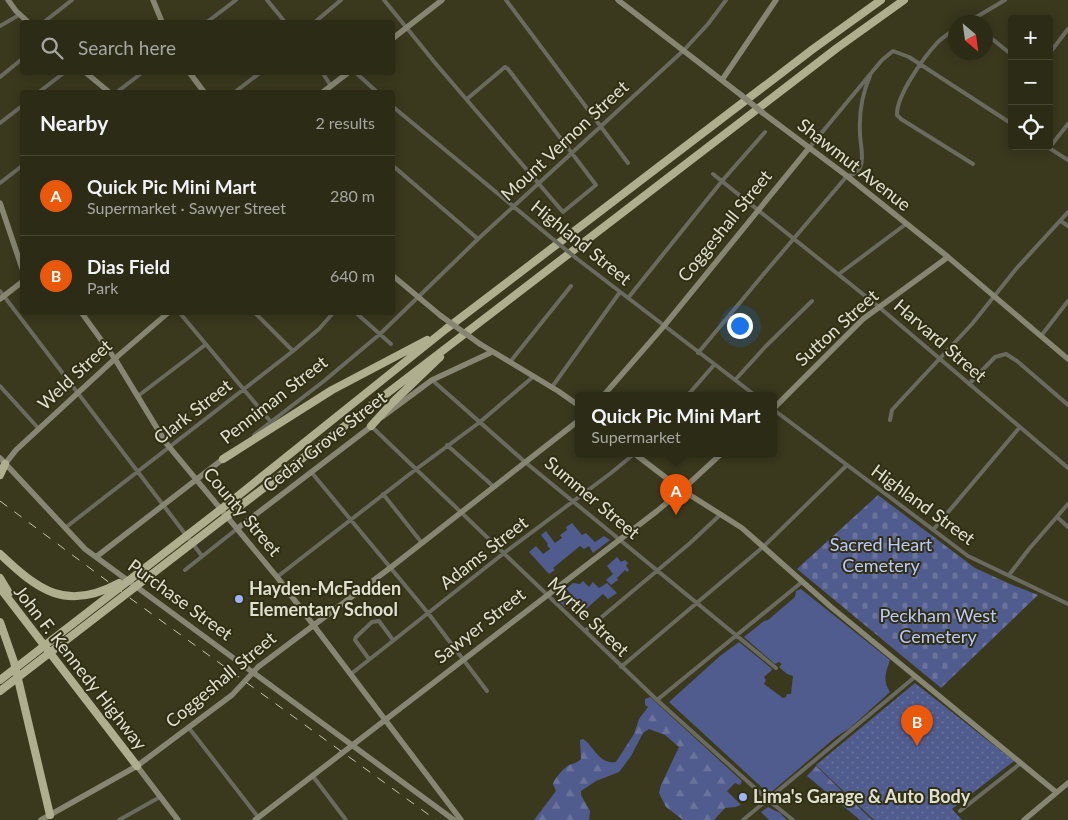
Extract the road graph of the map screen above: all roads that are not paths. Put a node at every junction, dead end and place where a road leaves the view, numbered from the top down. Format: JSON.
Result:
{"nodes":[{"id":1,"x":8,"y":0,"type":"edge"},
{"id":2,"x":72,"y":0,"type":"edge"},
{"id":3,"x":153,"y":0,"type":"edge"},
{"id":4,"x":236,"y":0,"type":"edge"},
{"id":5,"x":267,"y":0,"type":"edge"},
{"id":6,"x":341,"y":0,"type":"edge"},
{"id":7,"x":384,"y":0,"type":"edge"},
{"id":8,"x":442,"y":0,"type":"edge"},
{"id":9,"x":506,"y":0,"type":"edge"},
{"id":10,"x":618,"y":0,"type":"edge"},
{"id":11,"x":719,"y":0,"type":"edge"},
{"id":12,"x":776,"y":0,"type":"edge"},
{"id":13,"x":881,"y":0,"type":"edge"},
{"id":14,"x":904,"y":0,"type":"edge"},
{"id":15,"x":1005,"y":0,"type":"edge"},
{"id":16,"x":724,"y":2,"type":"edge"},
{"id":17,"x":20,"y":15,"type":"junction"},
{"id":18,"x":981,"y":15,"type":"edge"},
{"id":19,"x":213,"y":18,"type":"joint"},
{"id":20,"x":26,"y":20,"type":"edge"},
{"id":21,"x":47,"y":20,"type":"edge"},
{"id":22,"x":161,"y":20,"type":"edge"},
{"id":23,"x":210,"y":20,"type":"edge"},
{"id":24,"x":283,"y":20,"type":"edge"},
{"id":25,"x":317,"y":20,"type":"edge"},
{"id":26,"x":0,"y":26,"type":"edge"},
{"id":27,"x":406,"y":28,"type":"junction"},
{"id":28,"x":1068,"y":29,"type":"edge"},
{"id":29,"x":948,"y":35,"type":"edge"},
{"id":30,"x":395,"y":37,"type":"edge"},
{"id":31,"x":993,"y":40,"type":"edge"},
{"id":32,"x":1053,"y":49,"type":"edge"},
{"id":33,"x":684,"y":50,"type":"junction"},
{"id":34,"x":1008,"y":52,"type":"edge"},
{"id":35,"x":20,"y":62,"type":"edge"},
{"id":36,"x":921,"y":65,"type":"junction"},
{"id":37,"x":61,"y":75,"type":"edge"},
{"id":38,"x":89,"y":75,"type":"edge"},
{"id":39,"x":139,"y":75,"type":"edge"},
{"id":40,"x":191,"y":75,"type":"edge"},
{"id":41,"x":257,"y":75,"type":"edge"},
{"id":42,"x":324,"y":75,"type":"edge"},
{"id":43,"x":344,"y":75,"type":"edge"},
{"id":44,"x":358,"y":75,"type":"edge"},
{"id":45,"x":870,"y":76,"type":"junction"},
{"id":46,"x":0,"y":77,"type":"edge"},
{"id":47,"x":722,"y":80,"type":"junction"},
{"id":48,"x":331,"y":86,"type":"junction"},
{"id":49,"x":42,"y":90,"type":"edge"},
{"id":50,"x":107,"y":90,"type":"edge"},
{"id":51,"x":120,"y":90,"type":"edge"},
{"id":52,"x":202,"y":90,"type":"edge"},
{"id":53,"x":237,"y":90,"type":"edge"},
{"id":54,"x":326,"y":90,"type":"edge"},
{"id":55,"x":375,"y":90,"type":"edge"},
{"id":56,"x":467,"y":99,"type":"junction"},
{"id":57,"x":20,"y":108,"type":"edge"},
{"id":58,"x":395,"y":108,"type":"edge"},
{"id":59,"x":1008,"y":121,"type":"edge"},
{"id":60,"x":0,"y":124,"type":"edge"},
{"id":61,"x":1068,"y":124,"type":"edge"},
{"id":62,"x":601,"y":127,"type":"junction"},
{"id":63,"x":765,"y":132,"type":"dead end"},
{"id":64,"x":1053,"y":141,"type":"edge"},
{"id":65,"x":809,"y":148,"type":"junction"},
{"id":66,"x":1053,"y":150,"type":"edge"},
{"id":67,"x":573,"y":152,"type":"junction"},
{"id":68,"x":1068,"y":160,"type":"edge"},
{"id":69,"x":628,"y":163,"type":"dead end"},
{"id":70,"x":974,"y":164,"type":"dead end"},
{"id":71,"x":20,"y":168,"type":"edge"},
{"id":72,"x":395,"y":168,"type":"edge"},
{"id":73,"x":712,"y":174,"type":"dead end"},
{"id":74,"x":847,"y":176,"type":"junction"},
{"id":75,"x":722,"y":181,"type":"junction"},
{"id":76,"x":0,"y":183,"type":"edge"},
{"id":77,"x":539,"y":184,"type":"junction"},
{"id":78,"x":0,"y":204,"type":"edge"},
{"id":79,"x":514,"y":207,"type":"junction"},
{"id":80,"x":759,"y":210,"type":"junction"},
{"id":81,"x":1068,"y":212,"type":"edge"},
{"id":82,"x":1061,"y":221,"type":"junction"},
{"id":83,"x":906,"y":224,"type":"junction"},
{"id":84,"x":1068,"y":226,"type":"edge"},
{"id":85,"x":793,"y":238,"type":"junction"},
{"id":86,"x":478,"y":240,"type":"junction"},
{"id":87,"x":948,"y":257,"type":"junction"},
{"id":88,"x":20,"y":262,"type":"edge"},
{"id":89,"x":839,"y":274,"type":"junction"},
{"id":90,"x":395,"y":277,"type":"edge"},
{"id":91,"x":20,"y":283,"type":"edge"},
{"id":92,"x":571,"y":286,"type":"dead end"},
{"id":93,"x":620,"y":292,"type":"junction"},
{"id":94,"x":1,"y":295,"type":"edge"},
{"id":95,"x":419,"y":297,"type":"junction"},
{"id":96,"x":996,"y":297,"type":"junction"},
{"id":97,"x":628,"y":298,"type":"junction"},
{"id":98,"x":812,"y":300,"type":"dead end"},
{"id":99,"x":1068,"y":301,"type":"edge"},
{"id":100,"x":879,"y":307,"type":"junction"},
{"id":101,"x":85,"y":315,"type":"edge"},
{"id":102,"x":166,"y":315,"type":"edge"},
{"id":103,"x":181,"y":315,"type":"edge"},
{"id":104,"x":257,"y":315,"type":"edge"},
{"id":105,"x":331,"y":315,"type":"edge"},
{"id":106,"x":358,"y":315,"type":"edge"},
{"id":107,"x":664,"y":326,"type":"junction"},
{"id":108,"x":446,"y":329,"type":"junction"},
{"id":109,"x":380,"y":334,"type":"junction"},
{"id":110,"x":1042,"y":336,"type":"junction"},
{"id":111,"x":459,"y":338,"type":"junction"},
{"id":112,"x":391,"y":344,"type":"dead end"},
{"id":113,"x":205,"y":345,"type":"junction"},
{"id":114,"x":293,"y":350,"type":"junction"},
{"id":115,"x":492,"y":352,"type":"junction"},
{"id":116,"x":698,"y":353,"type":"junction"},
{"id":117,"x":939,"y":358,"type":"junction"},
{"id":118,"x":115,"y":359,"type":"junction"},
{"id":119,"x":1068,"y":359,"type":"edge"},
{"id":120,"x":510,"y":362,"type":"junction"},
{"id":121,"x":714,"y":365,"type":"junction"},
{"id":122,"x":534,"y":376,"type":"junction"},
{"id":123,"x":432,"y":380,"type":"junction"},
{"id":124,"x":736,"y":380,"type":"junction"},
{"id":125,"x":969,"y":384,"type":"junction"},
{"id":126,"x":0,"y":386,"type":"edge"},
{"id":127,"x":552,"y":387,"type":"junction"},
{"id":128,"x":243,"y":390,"type":"junction"},
{"id":129,"x":78,"y":392,"type":"junction"},
{"id":130,"x":606,"y":392,"type":"edge"},
{"id":131,"x":690,"y":392,"type":"edge"},
{"id":132,"x":751,"y":392,"type":"edge"},
{"id":133,"x":138,"y":396,"type":"junction"},
{"id":134,"x":575,"y":403,"type":"edge"},
{"id":135,"x":1068,"y":405,"type":"edge"},
{"id":136,"x":777,"y":406,"type":"edge"},
{"id":137,"x":777,"y":411,"type":"edge"},
{"id":138,"x":890,"y":420,"type":"dead end"},
{"id":139,"x":271,"y":422,"type":"junction"},
{"id":140,"x":480,"y":422,"type":"junction"},
{"id":141,"x":575,"y":424,"type":"edge"},
{"id":142,"x":371,"y":426,"type":"junction"},
{"id":143,"x":1020,"y":428,"type":"junction"},
{"id":144,"x":38,"y":429,"type":"junction"},
{"id":145,"x":447,"y":445,"type":"junction"},
{"id":146,"x":169,"y":448,"type":"junction"},
{"id":147,"x":630,"y":457,"type":"edge"},
{"id":148,"x":638,"y":457,"type":"edge"},
{"id":149,"x":719,"y":457,"type":"edge"},
{"id":150,"x":224,"y":459,"type":"junction"},
{"id":151,"x":3,"y":461,"type":"edge"},
{"id":152,"x":525,"y":462,"type":"junction"},
{"id":153,"x":846,"y":466,"type":"junction"},
{"id":154,"x":1068,"y":468,"type":"edge"},
{"id":155,"x":415,"y":470,"type":"junction"},
{"id":156,"x":138,"y":472,"type":"junction"},
{"id":157,"x":312,"y":473,"type":"junction"},
{"id":158,"x":0,"y":476,"type":"edge"},
{"id":159,"x":196,"y":480,"type":"junction"},
{"id":160,"x":494,"y":487,"type":"junction"},
{"id":161,"x":682,"y":490,"type":"junction"},
{"id":162,"x":383,"y":494,"type":"junction"},
{"id":163,"x":574,"y":501,"type":"junction"},
{"id":164,"x":1068,"y":504,"type":"edge"},
{"id":165,"x":163,"y":505,"type":"junction"},
{"id":166,"x":460,"y":513,"type":"junction"},
{"id":167,"x":721,"y":514,"type":"junction"},
{"id":168,"x":1057,"y":517,"type":"junction"},
{"id":169,"x":350,"y":519,"type":"junction"},
{"id":170,"x":1068,"y":527,"type":"edge"},
{"id":171,"x":64,"y":528,"type":"junction"},
{"id":172,"x":238,"y":528,"type":"junction"},
{"id":173,"x":932,"y":530,"type":"junction"},
{"id":174,"x":619,"y":540,"type":"junction"},
{"id":175,"x":422,"y":543,"type":"junction"},
{"id":176,"x":763,"y":547,"type":"junction"},
{"id":177,"x":504,"y":553,"type":"junction"},
{"id":178,"x":0,"y":554,"type":"edge"},
{"id":179,"x":202,"y":556,"type":"junction"},
{"id":180,"x":96,"y":557,"type":"junction"},
{"id":181,"x":151,"y":564,"type":"junction"},
{"id":182,"x":390,"y":568,"type":"junction"},
{"id":183,"x":185,"y":570,"type":"dead end"},
{"id":184,"x":657,"y":570,"type":"junction"},
{"id":185,"x":1009,"y":576,"type":"junction"},
{"id":186,"x":277,"y":577,"type":"junction"},
{"id":187,"x":0,"y":578,"type":"edge"},
{"id":188,"x":802,"y":582,"type":"junction"},
{"id":189,"x":0,"y":588,"type":"edge"},
{"id":190,"x":545,"y":595,"type":"junction"},
{"id":191,"x":697,"y":604,"type":"junction"},
{"id":192,"x":1068,"y":604,"type":"edge"},
{"id":193,"x":428,"y":613,"type":"junction"},
{"id":194,"x":0,"y":622,"type":"edge"},
{"id":195,"x":28,"y":625,"type":"junction"},
{"id":196,"x":313,"y":625,"type":"junction"},
{"id":197,"x":585,"y":631,"type":"junction"},
{"id":198,"x":737,"y":635,"type":"junction"},
{"id":199,"x":393,"y":640,"type":"junction"},
{"id":200,"x":369,"y":659,"type":"junction"},
{"id":201,"x":463,"y":659,"type":"junction"},
{"id":202,"x":621,"y":667,"type":"junction"},
{"id":203,"x":776,"y":668,"type":"dead end"},
{"id":204,"x":252,"y":672,"type":"junction"},
{"id":205,"x":351,"y":674,"type":"junction"},
{"id":206,"x":916,"y":676,"type":"junction"},
{"id":207,"x":0,"y":680,"type":"edge"},
{"id":208,"x":0,"y":691,"type":"edge"},
{"id":209,"x":487,"y":691,"type":"dead end"},
{"id":210,"x":657,"y":700,"type":"junction"},
{"id":211,"x":385,"y":718,"type":"junction"},
{"id":212,"x":189,"y":728,"type":"junction"},
{"id":213,"x":351,"y":744,"type":"junction"},
{"id":214,"x":1020,"y":763,"type":"junction"},
{"id":215,"x":137,"y":766,"type":"junction"},
{"id":216,"x":312,"y":775,"type":"junction"},
{"id":217,"x":1068,"y":783,"type":"edge"},
{"id":218,"x":1056,"y":792,"type":"junction"},
{"id":219,"x":444,"y":797,"type":"junction"},
{"id":220,"x":160,"y":798,"type":"junction"},
{"id":221,"x":767,"y":799,"type":"junction"},
{"id":222,"x":434,"y":806,"type":"junction"},
{"id":223,"x":960,"y":810,"type":"dead end"},
{"id":224,"x":50,"y":817,"type":"edge"},
{"id":225,"x":256,"y":819,"type":"edge"},
{"id":226,"x":41,"y":820,"type":"edge"},
{"id":227,"x":119,"y":820,"type":"edge"},
{"id":228,"x":178,"y":820,"type":"edge"},
{"id":229,"x":346,"y":820,"type":"edge"},
{"id":230,"x":454,"y":820,"type":"edge"},
{"id":231,"x":461,"y":820,"type":"edge"},
{"id":232,"x":743,"y":820,"type":"edge"},
{"id":233,"x":793,"y":820,"type":"edge"},
{"id":234,"x":1024,"y":820,"type":"edge"}],
"edges":[{"from":1,"to":17,"type":"main road"},
{"from":2,"to":21,"type":"street"},
{"from":3,"to":22,"type":"main road"},
{"from":4,"to":19,"type":"street"},
{"from":5,"to":24,"type":"street"},
{"from":6,"to":25,"type":"street"},
{"from":7,"to":27,"type":"street"},
{"from":8,"to":27,"type":"main road"},
{"from":9,"to":62,"type":"street"},
{"from":10,"to":33,"type":"main road","name":"Shawmut Avenue"},
{"from":11,"to":16,"type":"street"},
{"from":12,"to":47,"type":"main road"},
{"from":13,"to":108,"type":"highway"},
{"from":14,"to":111,"type":"highway"},
{"from":15,"to":18,"type":"street"},
{"from":16,"to":33,"type":"street","name":"Mount Vernon Street"},
{"from":17,"to":20,"type":"main road"},
{"from":17,"to":26,"type":"street"},
{"from":19,"to":23,"type":"street"},
{"from":27,"to":30,"type":"main road"},
{"from":27,"to":56,"type":"street"},
{"from":28,"to":32,"type":"street"},
{"from":29,"to":36,"type":"street"},
{"from":31,"to":34,"type":"street"},
{"from":33,"to":47,"type":"main road","name":"Shawmut Avenue"},
{"from":33,"to":62,"type":"street","name":"Mount Vernon Street"},
{"from":35,"to":46,"type":"street"},
{"from":36,"to":45,"type":"street","name":"Coggeshall Street"},
{"from":36,"to":59,"type":"street"},
{"from":36,"to":70,"type":"street"},
{"from":37,"to":49,"type":"street"},
{"from":38,"to":50,"type":"main road"},
{"from":39,"to":51,"type":"street"},
{"from":40,"to":52,"type":"main road"},
{"from":41,"to":53,"type":"street"},
{"from":42,"to":48,"type":"street"},
{"from":43,"to":48,"type":"main road"},
{"from":44,"to":55,"type":"street"},
{"from":45,"to":65,"type":"street","name":"Coggeshall Street"},
{"from":45,"to":74,"type":"street"},
{"from":47,"to":65,"type":"main road","name":"Shawmut Avenue","bridge":true},
{"from":48,"to":54,"type":"main road"},
{"from":56,"to":67,"type":"street"},
{"from":56,"to":77,"type":"street"},
{"from":57,"to":60,"type":"street"},
{"from":58,"to":79,"type":"street","name":"Highland Street"},
{"from":61,"to":64,"type":"street"},
{"from":62,"to":67,"type":"street","name":"Mount Vernon Street"},
{"from":62,"to":69,"type":"street"},
{"from":63,"to":75,"type":"street"},
{"from":65,"to":74,"type":"main road","name":"Shawmut Avenue"},
{"from":65,"to":80,"type":"main road","name":"Coggeshall Street"},
{"from":66,"to":68,"type":"street"},
{"from":67,"to":77,"type":"street","name":"Mount Vernon Street"},
{"from":67,"to":77,"type":"street"},
{"from":71,"to":76,"type":"street"},
{"from":72,"to":86,"type":"street"},
{"from":73,"to":75,"type":"street","name":"Harvard Street"},
{"from":74,"to":83,"type":"main road","name":"Shawmut Avenue"},
{"from":74,"to":85,"type":"street"},
{"from":75,"to":80,"type":"street","name":"Harvard Street"},
{"from":75,"to":97,"type":"street"},
{"from":77,"to":79,"type":"street","name":"Mount Vernon Street"},
{"from":78,"to":88,"type":"main road"},
{"from":79,"to":86,"type":"street","name":"Mount Vernon Street"},
{"from":79,"to":93,"type":"street","name":"Highland Street","bridge":true},
{"from":80,"to":85,"type":"street","name":"Harvard Street"},
{"from":80,"to":107,"type":"main road","name":"Coggeshall Street"},
{"from":81,"to":82,"type":"street"},
{"from":82,"to":84,"type":"street"},
{"from":82,"to":96,"type":"street"},
{"from":83,"to":87,"type":"main road","name":"Shawmut Avenue"},
{"from":83,"to":89,"type":"street"},
{"from":85,"to":89,"type":"street","name":"Harvard Street"},
{"from":85,"to":116,"type":"street"},
{"from":86,"to":95,"type":"street","name":"Mount Vernon Street"},
{"from":87,"to":96,"type":"main road","name":"Shawmut Avenue"},
{"from":87,"to":100,"type":"main road","name":"Sutton Street"},
{"from":89,"to":100,"type":"street","name":"Harvard Street"},
{"from":90,"to":95,"type":"main road"},
{"from":91,"to":94,"type":"main road"},
{"from":92,"to":120,"type":"street"},
{"from":93,"to":97,"type":"street","name":"Highland Street"},
{"from":93,"to":127,"type":"street"},
{"from":94,"to":129,"type":"street"},
{"from":95,"to":109,"type":"street","name":"Penniman Street"},
{"from":95,"to":115,"type":"main road","bridge":true},
{"from":96,"to":110,"type":"main road","name":"Shawmut Avenue"},
{"from":96,"to":117,"type":"street"},
{"from":97,"to":107,"type":"street","name":"Highland Street"},
{"from":98,"to":124,"type":"street"},
{"from":99,"to":110,"type":"street"},
{"from":100,"to":117,"type":"street","name":"Harvard Street"},
{"from":100,"to":136,"type":"main road","name":"Sutton Street"},
{"from":101,"to":118,"type":"main road","name":"County Street"},
{"from":102,"to":118,"type":"main road","name":"Weld Street"},
{"from":103,"to":113,"type":"street"},
{"from":104,"to":114,"type":"street"},
{"from":105,"to":114,"type":"street","name":"Clark Street"},
{"from":106,"to":109,"type":"street"},
{"from":107,"to":116,"type":"street","name":"Highland Street"},
{"from":107,"to":130,"type":"main road","name":"Coggeshall Street"},
{"from":108,"to":150,"type":"highway"},
{"from":108,"to":181,"type":"highway","bridge":true},
{"from":109,"to":112,"type":"street"},
{"from":109,"to":139,"type":"street","name":"Penniman Street"},
{"from":110,"to":119,"type":"main road","name":"Shawmut Avenue"},
{"from":111,"to":142,"type":"highway"},
{"from":111,"to":208,"type":"highway","bridge":true},
{"from":113,"to":128,"type":"street"},
{"from":113,"to":133,"type":"street"},
{"from":114,"to":128,"type":"street","name":"Clark Street"},
{"from":115,"to":120,"type":"main road"},
{"from":115,"to":123,"type":"main road","name":"Cedar Grove Street"},
{"from":116,"to":121,"type":"street","name":"Highland Street"},
{"from":117,"to":125,"type":"street","name":"Harvard Street"},
{"from":117,"to":138,"type":"street"},
{"from":118,"to":129,"type":"main road","name":"Weld Street"},
{"from":118,"to":133,"type":"main road","name":"County Street"},
{"from":120,"to":122,"type":"main road"},
{"from":121,"to":124,"type":"street","name":"Highland Street"},
{"from":121,"to":131,"type":"street"},
{"from":122,"to":127,"type":"main road"},
{"from":122,"to":140,"type":"street"},
{"from":123,"to":140,"type":"street","name":"Summer Street"},
{"from":123,"to":142,"type":"main road","name":"Cedar Grove Street"},
{"from":124,"to":132,"type":"street","name":"Highland Street"},
{"from":125,"to":135,"type":"street"},
{"from":125,"to":143,"type":"street","name":"Harvard Street"},
{"from":126,"to":144,"type":"street"},
{"from":127,"to":134,"type":"main road"},
{"from":128,"to":139,"type":"street"},
{"from":128,"to":146,"type":"street","name":"Clark Street"},
{"from":129,"to":144,"type":"main road","name":"Weld Street"},
{"from":129,"to":156,"type":"street"},
{"from":133,"to":146,"type":"main road","name":"County Street"},
{"from":137,"to":153,"type":"street","name":"Highland Street"},
{"from":139,"to":150,"type":"street","name":"Penniman Street"},
{"from":140,"to":145,"type":"street"},
{"from":140,"to":152,"type":"street","name":"Summer Street"},
{"from":141,"to":152,"type":"main road","name":"Coggeshall Street"},
{"from":142,"to":155,"type":"street","name":"Myrtle Street"},
{"from":142,"to":157,"type":"main road","name":"Cedar Grove Street"},
{"from":143,"to":154,"type":"street","name":"Harvard Street"},
{"from":143,"to":173,"type":"street"},
{"from":144,"to":151,"type":"main road","name":"Weld Street"},
{"from":145,"to":155,"type":"street"},
{"from":145,"to":160,"type":"street"},
{"from":146,"to":156,"type":"street","name":"Clark Street"},
{"from":146,"to":159,"type":"main road","name":"County Street"},
{"from":147,"to":163,"type":"street","name":"Adams Street"},
{"from":148,"to":161,"type":"main road"},
{"from":149,"to":161,"type":"main road","name":"Sawyer Street"},
{"from":150,"to":159,"type":"main road","name":"Penniman Street"},
{"from":151,"to":158,"type":"highway"},
{"from":151,"to":171,"type":"main road","name":"Purchase Street"},
{"from":152,"to":160,"type":"main road","name":"Coggeshall Street"},
{"from":152,"to":163,"type":"street","name":"Summer Street"},
{"from":153,"to":173,"type":"street","name":"Highland Street"},
{"from":153,"to":176,"type":"street"},
{"from":155,"to":162,"type":"street"},
{"from":155,"to":166,"type":"street","name":"Myrtle Street"},
{"from":156,"to":165,"type":"street"},
{"from":156,"to":171,"type":"street","name":"Clark Street"},
{"from":157,"to":169,"type":"street"},
{"from":157,"to":172,"type":"main road","name":"Cedar Grove Street"},
{"from":159,"to":165,"type":"main road","name":"Penniman Street"},
{"from":159,"to":172,"type":"main road","name":"County Street"},
{"from":160,"to":166,"type":"main road","name":"Coggeshall Street"},
{"from":161,"to":167,"type":"main road"},
{"from":161,"to":174,"type":"main road","name":"Sawyer Street"},
{"from":162,"to":169,"type":"street"},
{"from":162,"to":175,"type":"street"},
{"from":163,"to":174,"type":"street","name":"Summer Street"},
{"from":163,"to":177,"type":"street","name":"Adams Street"},
{"from":164,"to":168,"type":"street"},
{"from":165,"to":179,"type":"street"},
{"from":165,"to":180,"type":"main road","name":"Penniman Street"},
{"from":166,"to":175,"type":"main road","name":"Coggeshall Street"},
{"from":166,"to":177,"type":"street","name":"Myrtle Street"},
{"from":167,"to":176,"type":"main road"},
{"from":167,"to":184,"type":"street"},
{"from":168,"to":170,"type":"street"},
{"from":168,"to":185,"type":"street"},
{"from":169,"to":182,"type":"street"},
{"from":169,"to":186,"type":"street"},
{"from":171,"to":180,"type":"main road","name":"Purchase Street"},
{"from":172,"to":179,"type":"street","name":"Cedar Grove Street"},
{"from":172,"to":186,"type":"main road","name":"County Street"},
{"from":173,"to":185,"type":"street","name":"Highland Street"},
{"from":174,"to":184,"type":"street","name":"Summer Street"},
{"from":174,"to":190,"type":"main road","name":"Sawyer Street"},
{"from":175,"to":182,"type":"main road","name":"Coggeshall Street"},
{"from":176,"to":188,"type":"main road"},
{"from":176,"to":191,"type":"street"},
{"from":177,"to":190,"type":"street","name":"Myrtle Street"},
{"from":177,"to":193,"type":"street","name":"Adams Street"},
{"from":178,"to":181,"type":"highway","bridge":true},
{"from":179,"to":183,"type":"street","name":"Cedar Grove Street"},
{"from":180,"to":204,"type":"main road","name":"Purchase Street"},
{"from":181,"to":207,"type":"highway","bridge":true},
{"from":182,"to":193,"type":"street"},
{"from":182,"to":196,"type":"main road","name":"Coggeshall Street"},
{"from":184,"to":191,"type":"street","name":"Summer Street"},
{"from":184,"to":197,"type":"street"},
{"from":185,"to":192,"type":"street","name":"Highland Street"},
{"from":186,"to":196,"type":"main road","name":"County Street"},
{"from":187,"to":195,"type":"highway"},
{"from":188,"to":198,"type":"street"},
{"from":188,"to":206,"type":"main road"},
{"from":189,"to":195,"type":"highway","name":"John F. Kennedy Highway"},
{"from":190,"to":197,"type":"street","name":"Myrtle Street"},
{"from":190,"to":201,"type":"main road","name":"Sawyer Street"},
{"from":191,"to":198,"type":"street","name":"Summer Street"},
{"from":191,"to":202,"type":"street"},
{"from":193,"to":199,"type":"street","name":"Adams Street"},
{"from":193,"to":201,"type":"street"},
{"from":194,"to":224,"type":"highway","name":"John F. Kennedy Highway"},
{"from":195,"to":215,"type":"highway","name":"John F. Kennedy Highway"},
{"from":196,"to":204,"type":"main road","name":"Coggeshall Street"},
{"from":196,"to":205,"type":"main road","name":"County Street"},
{"from":197,"to":202,"type":"street","name":"Myrtle Street"},
{"from":198,"to":203,"type":"street","name":"Summer Street"},
{"from":198,"to":210,"type":"street"},
{"from":199,"to":200,"type":"street","name":"Adams Street"},
{"from":199,"to":200,"type":"street"},
{"from":200,"to":205,"type":"street","name":"Adams Street"},
{"from":201,"to":209,"type":"street"},
{"from":201,"to":211,"type":"main road","name":"Sawyer Street"},
{"from":202,"to":210,"type":"street","name":"Myrtle Street"},
{"from":204,"to":212,"type":"main road","name":"Coggeshall Street"},
{"from":204,"to":213,"type":"main road","name":"Purchase Street"},
{"from":205,"to":211,"type":"main road","name":"County Street"},
{"from":206,"to":214,"type":"main road"},
{"from":206,"to":221,"type":"street"},
{"from":210,"to":221,"type":"street","name":"Myrtle Street"},
{"from":211,"to":213,"type":"main road","name":"Sawyer Street"},
{"from":211,"to":219,"type":"main road","name":"County Street"},
{"from":212,"to":215,"type":"main road","name":"Coggeshall Street"},
{"from":212,"to":225,"type":"street"},
{"from":213,"to":216,"type":"main road","name":"Sawyer Street"},
{"from":213,"to":222,"type":"main road","name":"Purchase Street"},
{"from":214,"to":218,"type":"main road"},
{"from":214,"to":223,"type":"street"},
{"from":215,"to":220,"type":"main road"},
{"from":215,"to":224,"type":"main road","name":"Coggeshall Street"},
{"from":216,"to":225,"type":"main road","name":"Sawyer Street"},
{"from":216,"to":229,"type":"street"},
{"from":217,"to":218,"type":"main road"},
{"from":218,"to":234,"type":"main road"},
{"from":219,"to":222,"type":"main road"},
{"from":219,"to":231,"type":"main road","name":"County Street"},
{"from":220,"to":227,"type":"street"},
{"from":220,"to":228,"type":"main road"},
{"from":221,"to":232,"type":"street"},
{"from":221,"to":233,"type":"street","name":"Myrtle Street"},
{"from":222,"to":230,"type":"main road","name":"Purchase Street"},
{"from":224,"to":226,"type":"main road","name":"Coggeshall Street"}]}
